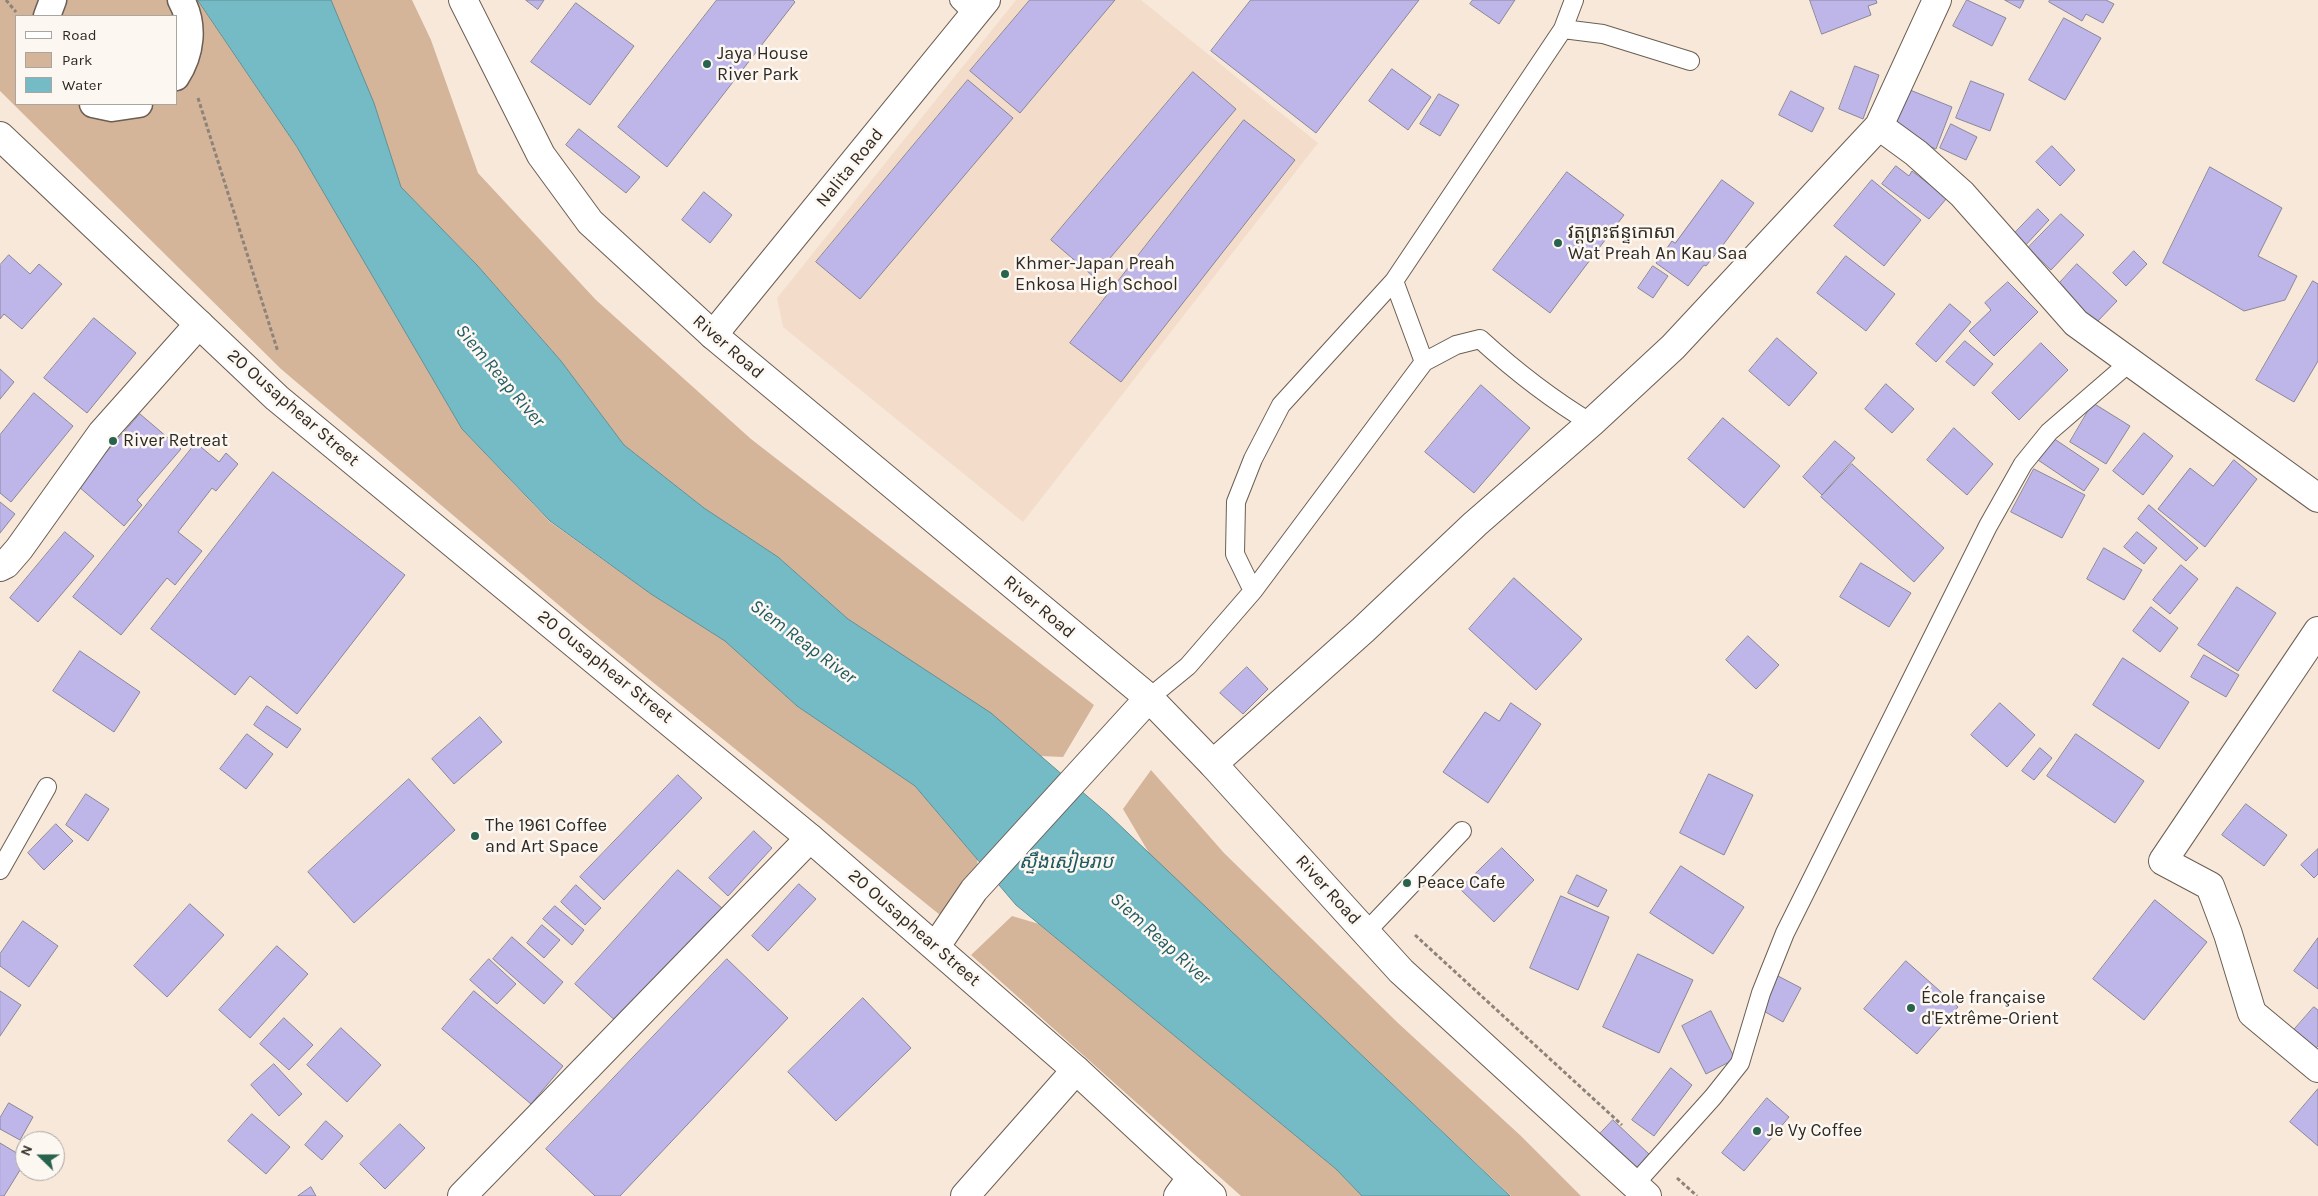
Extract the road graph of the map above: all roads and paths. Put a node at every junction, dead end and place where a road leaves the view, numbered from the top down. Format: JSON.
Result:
{"nodes":[{"id":1,"x":6,"y":0,"type":"edge"},
{"id":2,"x":53,"y":0,"type":"edge"},
{"id":3,"x":181,"y":0,"type":"edge"},
{"id":4,"x":463,"y":0,"type":"edge"},
{"id":5,"x":1574,"y":0,"type":"edge"},
{"id":6,"x":1937,"y":0,"type":"edge"},
{"id":7,"x":973,"y":5,"type":"edge"},
{"id":8,"x":19,"y":15,"type":"edge"},
{"id":9,"x":47,"y":15,"type":"edge"},
{"id":10,"x":1563,"y":29,"type":"junction"},
{"id":11,"x":1690,"y":60,"type":"dead end"},
{"id":12,"x":181,"y":68,"type":"edge"},
{"id":13,"x":98,"y":105,"type":"edge"},
{"id":14,"x":132,"y":105,"type":"edge"},
{"id":15,"x":1879,"y":126,"type":"junction"},
{"id":16,"x":0,"y":136,"type":"edge"},
{"id":17,"x":1394,"y":280,"type":"junction"},
{"id":18,"x":199,"y":324,"type":"junction"},
{"id":19,"x":713,"y":335,"type":"junction"},
{"id":20,"x":280,"y":358,"type":"dead end"},
{"id":21,"x":1424,"y":362,"type":"junction"},
{"id":22,"x":2130,"y":362,"type":"junction"},
{"id":23,"x":1591,"y":423,"type":"junction"},
{"id":24,"x":2318,"y":498,"type":"edge"},
{"id":25,"x":0,"y":567,"type":"edge"},
{"id":26,"x":1253,"y":591,"type":"junction"},
{"id":27,"x":2318,"y":630,"type":"edge"},
{"id":28,"x":1149,"y":698,"type":"junction"},
{"id":29,"x":1213,"y":764,"type":"junction"},
{"id":30,"x":47,"y":787,"type":"dead end"},
{"id":31,"x":1462,"y":831,"type":"dead end"},
{"id":32,"x":810,"y":838,"type":"junction"},
{"id":33,"x":0,"y":870,"type":"edge"},
{"id":34,"x":1366,"y":932,"type":"junction"},
{"id":35,"x":936,"y":946,"type":"junction"},
{"id":36,"x":2318,"y":1068,"type":"edge"},
{"id":37,"x":1076,"y":1070,"type":"junction"},
{"id":38,"x":1185,"y":1187,"type":"edge"},
{"id":39,"x":1641,"y":1190,"type":"edge"},
{"id":40,"x":462,"y":1196,"type":"edge"},
{"id":41,"x":965,"y":1196,"type":"edge"},
{"id":42,"x":1212,"y":1196,"type":"edge"}],
"edges":[{"from":1,"to":8,"type":"path"},
{"from":2,"to":9,"type":"street"},
{"from":3,"to":12,"type":"street"},
{"from":4,"to":19,"type":"street","name":"River Road"},
{"from":5,"to":10,"type":"lane"},
{"from":6,"to":15,"type":"street"},
{"from":7,"to":19,"type":"street","name":"Nalita Road"},
{"from":10,"to":11,"type":"lane"},
{"from":10,"to":17,"type":"lane"},
{"from":12,"to":20,"type":"path"},
{"from":13,"to":14,"type":"street"},
{"from":15,"to":22,"type":"street"},
{"from":15,"to":23,"type":"street"},
{"from":16,"to":18,"type":"street","name":"20 Ousaphear Street"},
{"from":17,"to":21,"type":"lane"},
{"from":17,"to":26,"type":"lane"},
{"from":18,"to":25,"type":"street"},
{"from":18,"to":32,"type":"street","name":"20 Ousaphear Street"},
{"from":19,"to":28,"type":"street","name":"River Road"},
{"from":21,"to":23,"type":"lane"},
{"from":21,"to":26,"type":"lane"},
{"from":22,"to":24,"type":"street"},
{"from":22,"to":39,"type":"lane"},
{"from":23,"to":29,"type":"street"},
{"from":26,"to":28,"type":"lane"},
{"from":27,"to":36,"type":"street"},
{"from":28,"to":29,"type":"street","name":"River Road"},
{"from":28,"to":35,"type":"street"},
{"from":29,"to":34,"type":"street","name":"River Road"},
{"from":30,"to":33,"type":"lane"},
{"from":31,"to":34,"type":"lane"},
{"from":32,"to":35,"type":"street","name":"20 Ousaphear Street"},
{"from":32,"to":40,"type":"street"},
{"from":34,"to":39,"type":"street","name":"River Road"},
{"from":35,"to":37,"type":"street","name":"20 Ousaphear Street"},
{"from":37,"to":38,"type":"street","name":"20 Ousaphear Street"},
{"from":37,"to":41,"type":"street"},
{"from":38,"to":42,"type":"street","name":"20 Ousaphear Street"}]}
